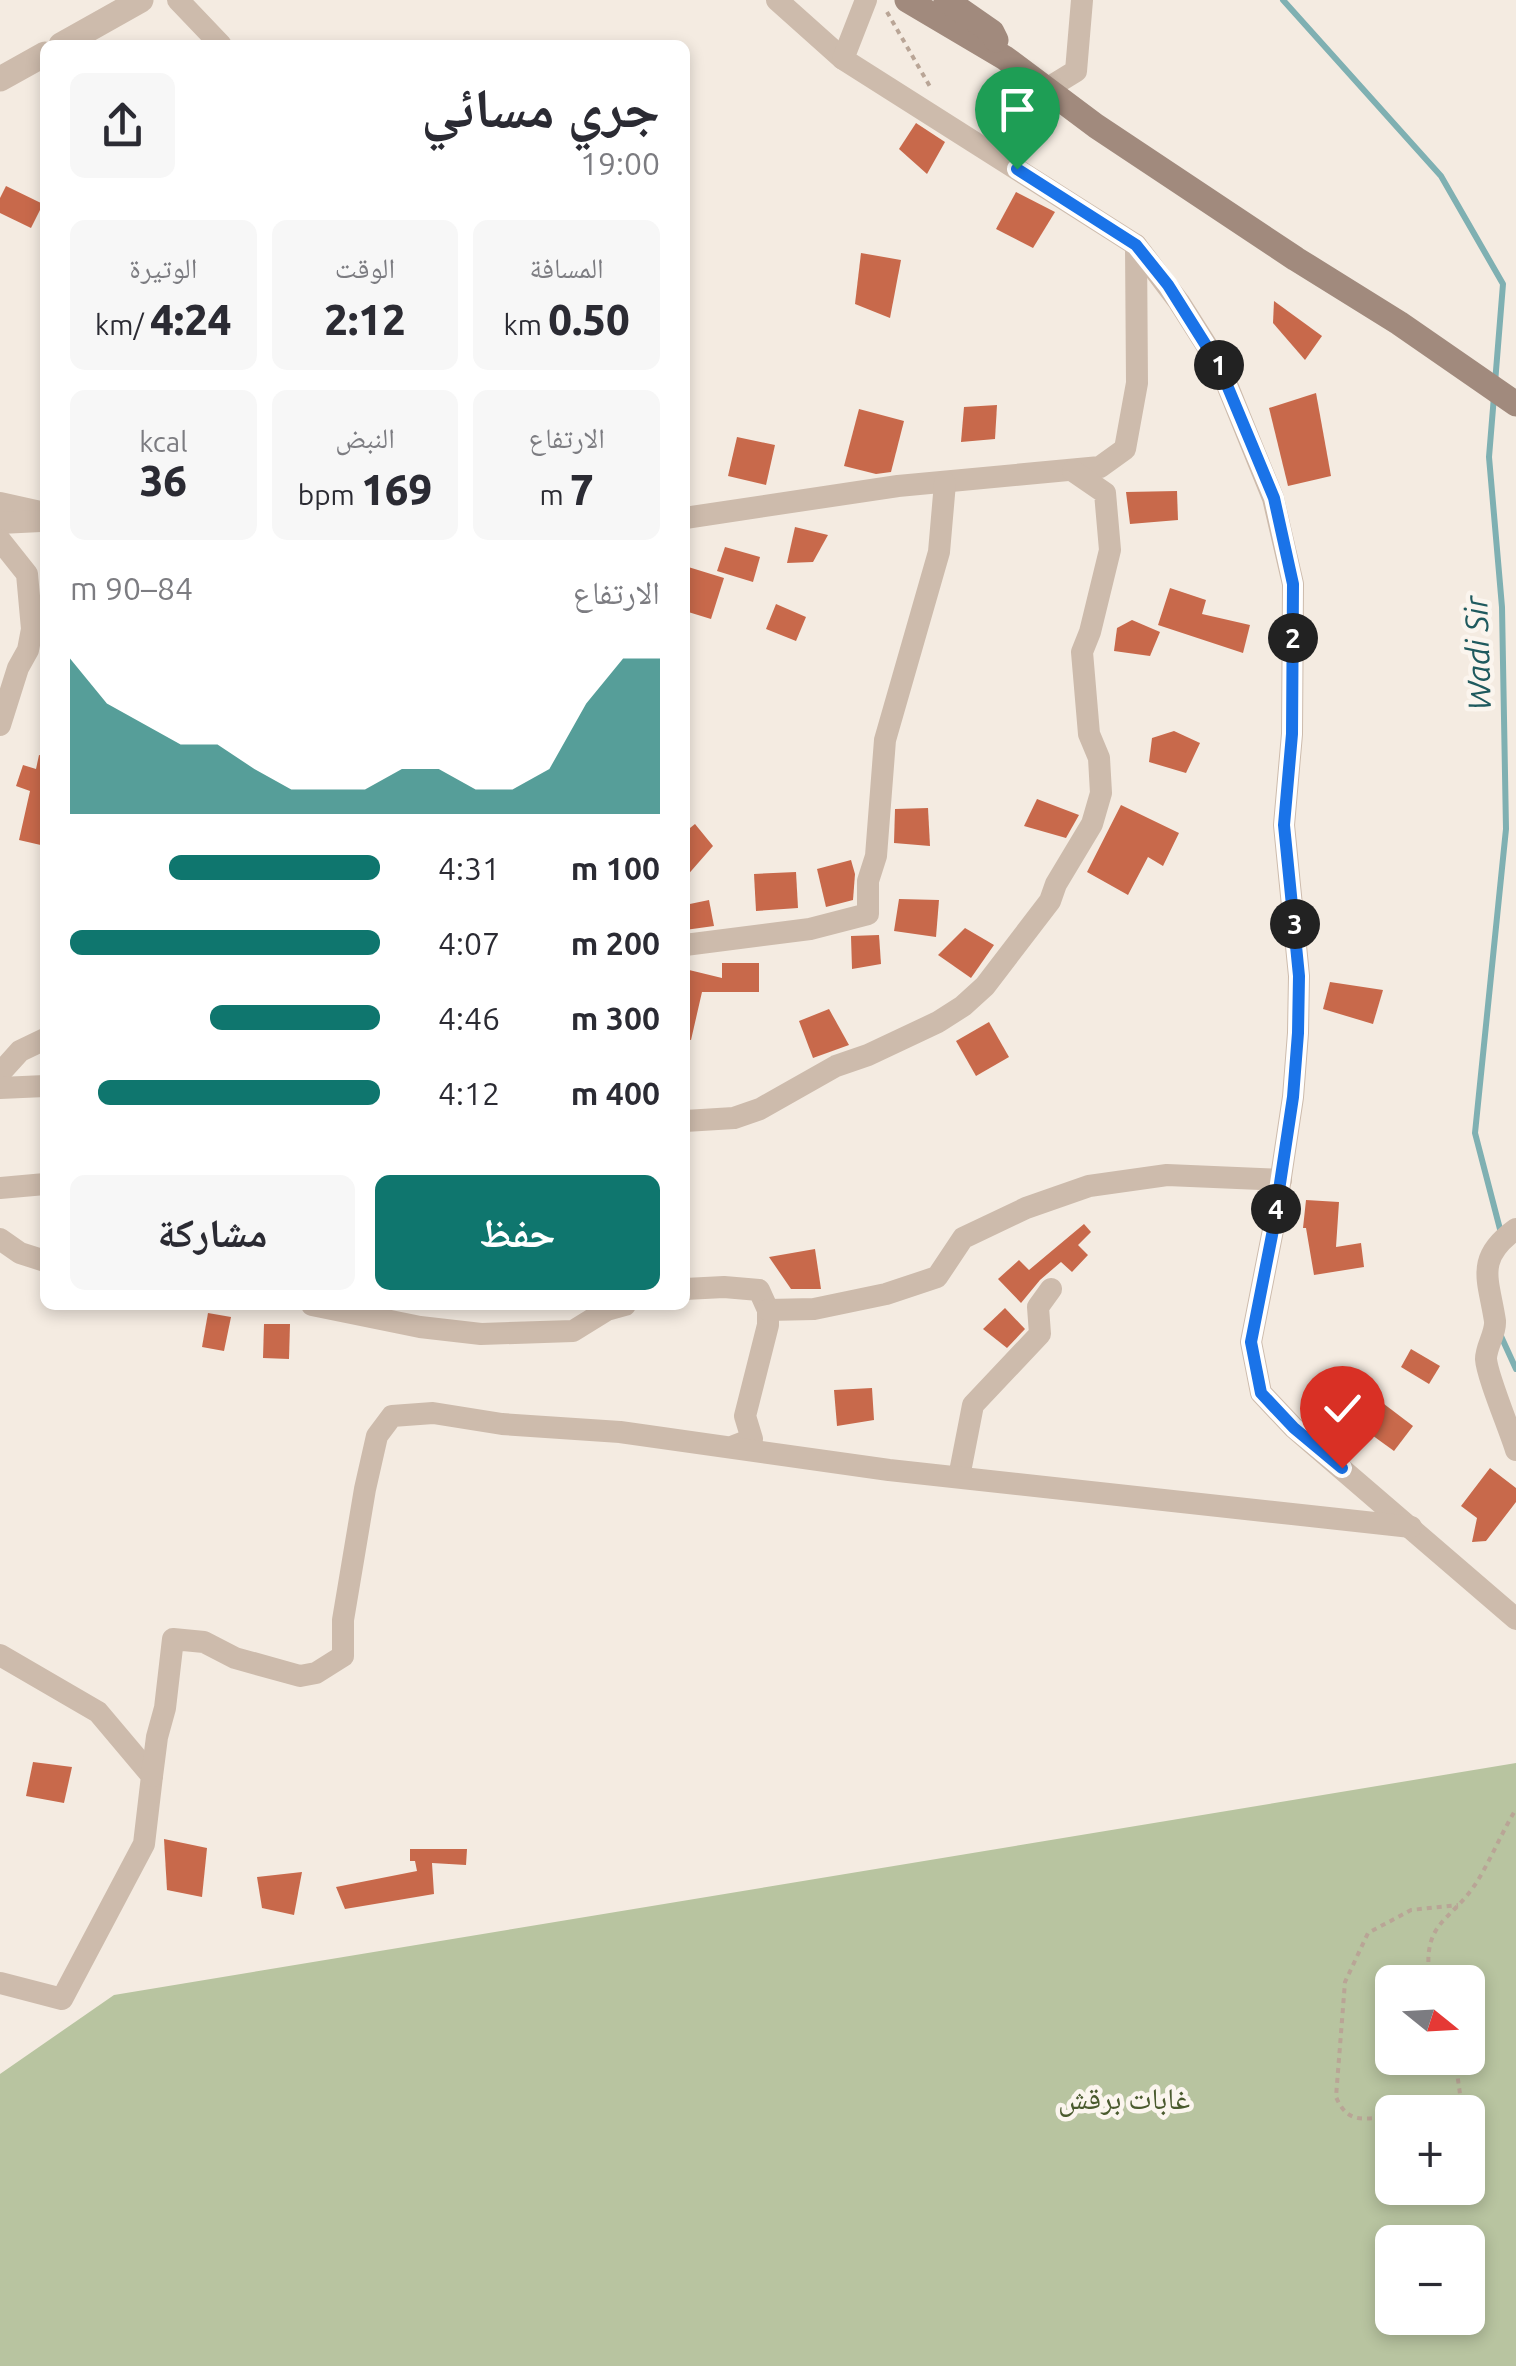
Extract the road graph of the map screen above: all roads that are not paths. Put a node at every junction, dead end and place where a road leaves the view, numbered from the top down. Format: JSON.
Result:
{"nodes":[{"id":1,"x":142,"y":0,"type":"edge"},
{"id":2,"x":178,"y":0,"type":"edge"},
{"id":3,"x":778,"y":0,"type":"edge"},
{"id":4,"x":866,"y":0,"type":"edge"},
{"id":5,"x":946,"y":0,"type":"edge"},
{"id":6,"x":1082,"y":0,"type":"edge"},
{"id":7,"x":905,"y":11,"type":"edge"},
{"id":8,"x":70,"y":40,"type":"edge"},
{"id":9,"x":215,"y":40,"type":"edge"},
{"id":10,"x":40,"y":57,"type":"edge"},
{"id":11,"x":1005,"y":58,"type":"junction"},
{"id":12,"x":843,"y":59,"type":"junction"},
{"id":13,"x":0,"y":79,"type":"edge"},
{"id":14,"x":1045,"y":90,"type":"junction"},
{"id":15,"x":1136,"y":245,"type":"junction"},
{"id":16,"x":1499,"y":392,"type":"edge"},
{"id":17,"x":1074,"y":472,"type":"junction"},
{"id":18,"x":945,"y":483,"type":"junction"},
{"id":19,"x":0,"y":503,"type":"edge"},
{"id":20,"x":40,"y":513,"type":"edge"},
{"id":21,"x":690,"y":517,"type":"edge"},
{"id":22,"x":40,"y":522,"type":"edge"},
{"id":23,"x":0,"y":523,"type":"edge"},
{"id":24,"x":0,"y":540,"type":"edge"},
{"id":25,"x":37,"y":652,"type":"edge"},
{"id":26,"x":0,"y":724,"type":"edge"},
{"id":27,"x":690,"y":945,"type":"edge"},
{"id":28,"x":40,"y":1042,"type":"edge"},
{"id":29,"x":0,"y":1073,"type":"edge"},
{"id":30,"x":40,"y":1086,"type":"edge"},
{"id":31,"x":0,"y":1088,"type":"edge"},
{"id":32,"x":690,"y":1121,"type":"edge"},
{"id":33,"x":1281,"y":1180,"type":"junction"},
{"id":34,"x":40,"y":1184,"type":"edge"},
{"id":35,"x":0,"y":1188,"type":"edge"},
{"id":36,"x":1516,"y":1230,"type":"edge"},
{"id":37,"x":0,"y":1239,"type":"edge"},
{"id":38,"x":40,"y":1259,"type":"edge"},
{"id":39,"x":690,"y":1288,"type":"edge"},
{"id":40,"x":1051,"y":1289,"type":"dead end"},
{"id":41,"x":337,"y":1310,"type":"edge"},
{"id":42,"x":608,"y":1310,"type":"edge"},
{"id":43,"x":768,"y":1310,"type":"junction"},
{"id":44,"x":734,"y":1446,"type":"junction"},
{"id":45,"x":1516,"y":1450,"type":"edge"},
{"id":46,"x":959,"y":1476,"type":"junction"},
{"id":47,"x":1411,"y":1528,"type":"junction"},
{"id":48,"x":1516,"y":1620,"type":"edge"},
{"id":49,"x":0,"y":1655,"type":"edge"},
{"id":50,"x":152,"y":1776,"type":"junction"},
{"id":51,"x":0,"y":1983,"type":"edge"}],
"edges":[{"from":1,"to":8,"type":"street"},
{"from":2,"to":9,"type":"street"},
{"from":3,"to":12,"type":"street"},
{"from":4,"to":12,"type":"street"},
{"from":5,"to":11,"type":"main road"},
{"from":6,"to":14,"type":"street"},
{"from":7,"to":11,"type":"main road"},
{"from":10,"to":13,"type":"street"},
{"from":11,"to":14,"type":"main road"},
{"from":12,"to":15,"type":"street"},
{"from":14,"to":16,"type":"main road"},
{"from":15,"to":17,"type":"street"},
{"from":15,"to":33,"type":"street"},
{"from":17,"to":18,"type":"street"},
{"from":17,"to":32,"type":"street"},
{"from":18,"to":21,"type":"street"},
{"from":18,"to":27,"type":"street"},
{"from":19,"to":20,"type":"street"},
{"from":22,"to":23,"type":"street"},
{"from":24,"to":25,"type":"street"},
{"from":25,"to":26,"type":"street"},
{"from":28,"to":29,"type":"street"},
{"from":30,"to":31,"type":"street"},
{"from":33,"to":43,"type":"street"},
{"from":33,"to":47,"type":"street"},
{"from":34,"to":35,"type":"street"},
{"from":36,"to":45,"type":"street"},
{"from":37,"to":38,"type":"street"},
{"from":39,"to":43,"type":"street"},
{"from":40,"to":46,"type":"street"},
{"from":41,"to":42,"type":"street"},
{"from":43,"to":44,"type":"street"},
{"from":44,"to":46,"type":"street"},
{"from":44,"to":50,"type":"street"},
{"from":46,"to":47,"type":"street"},
{"from":47,"to":48,"type":"street"},
{"from":49,"to":50,"type":"street"},
{"from":50,"to":51,"type":"street"}]}
